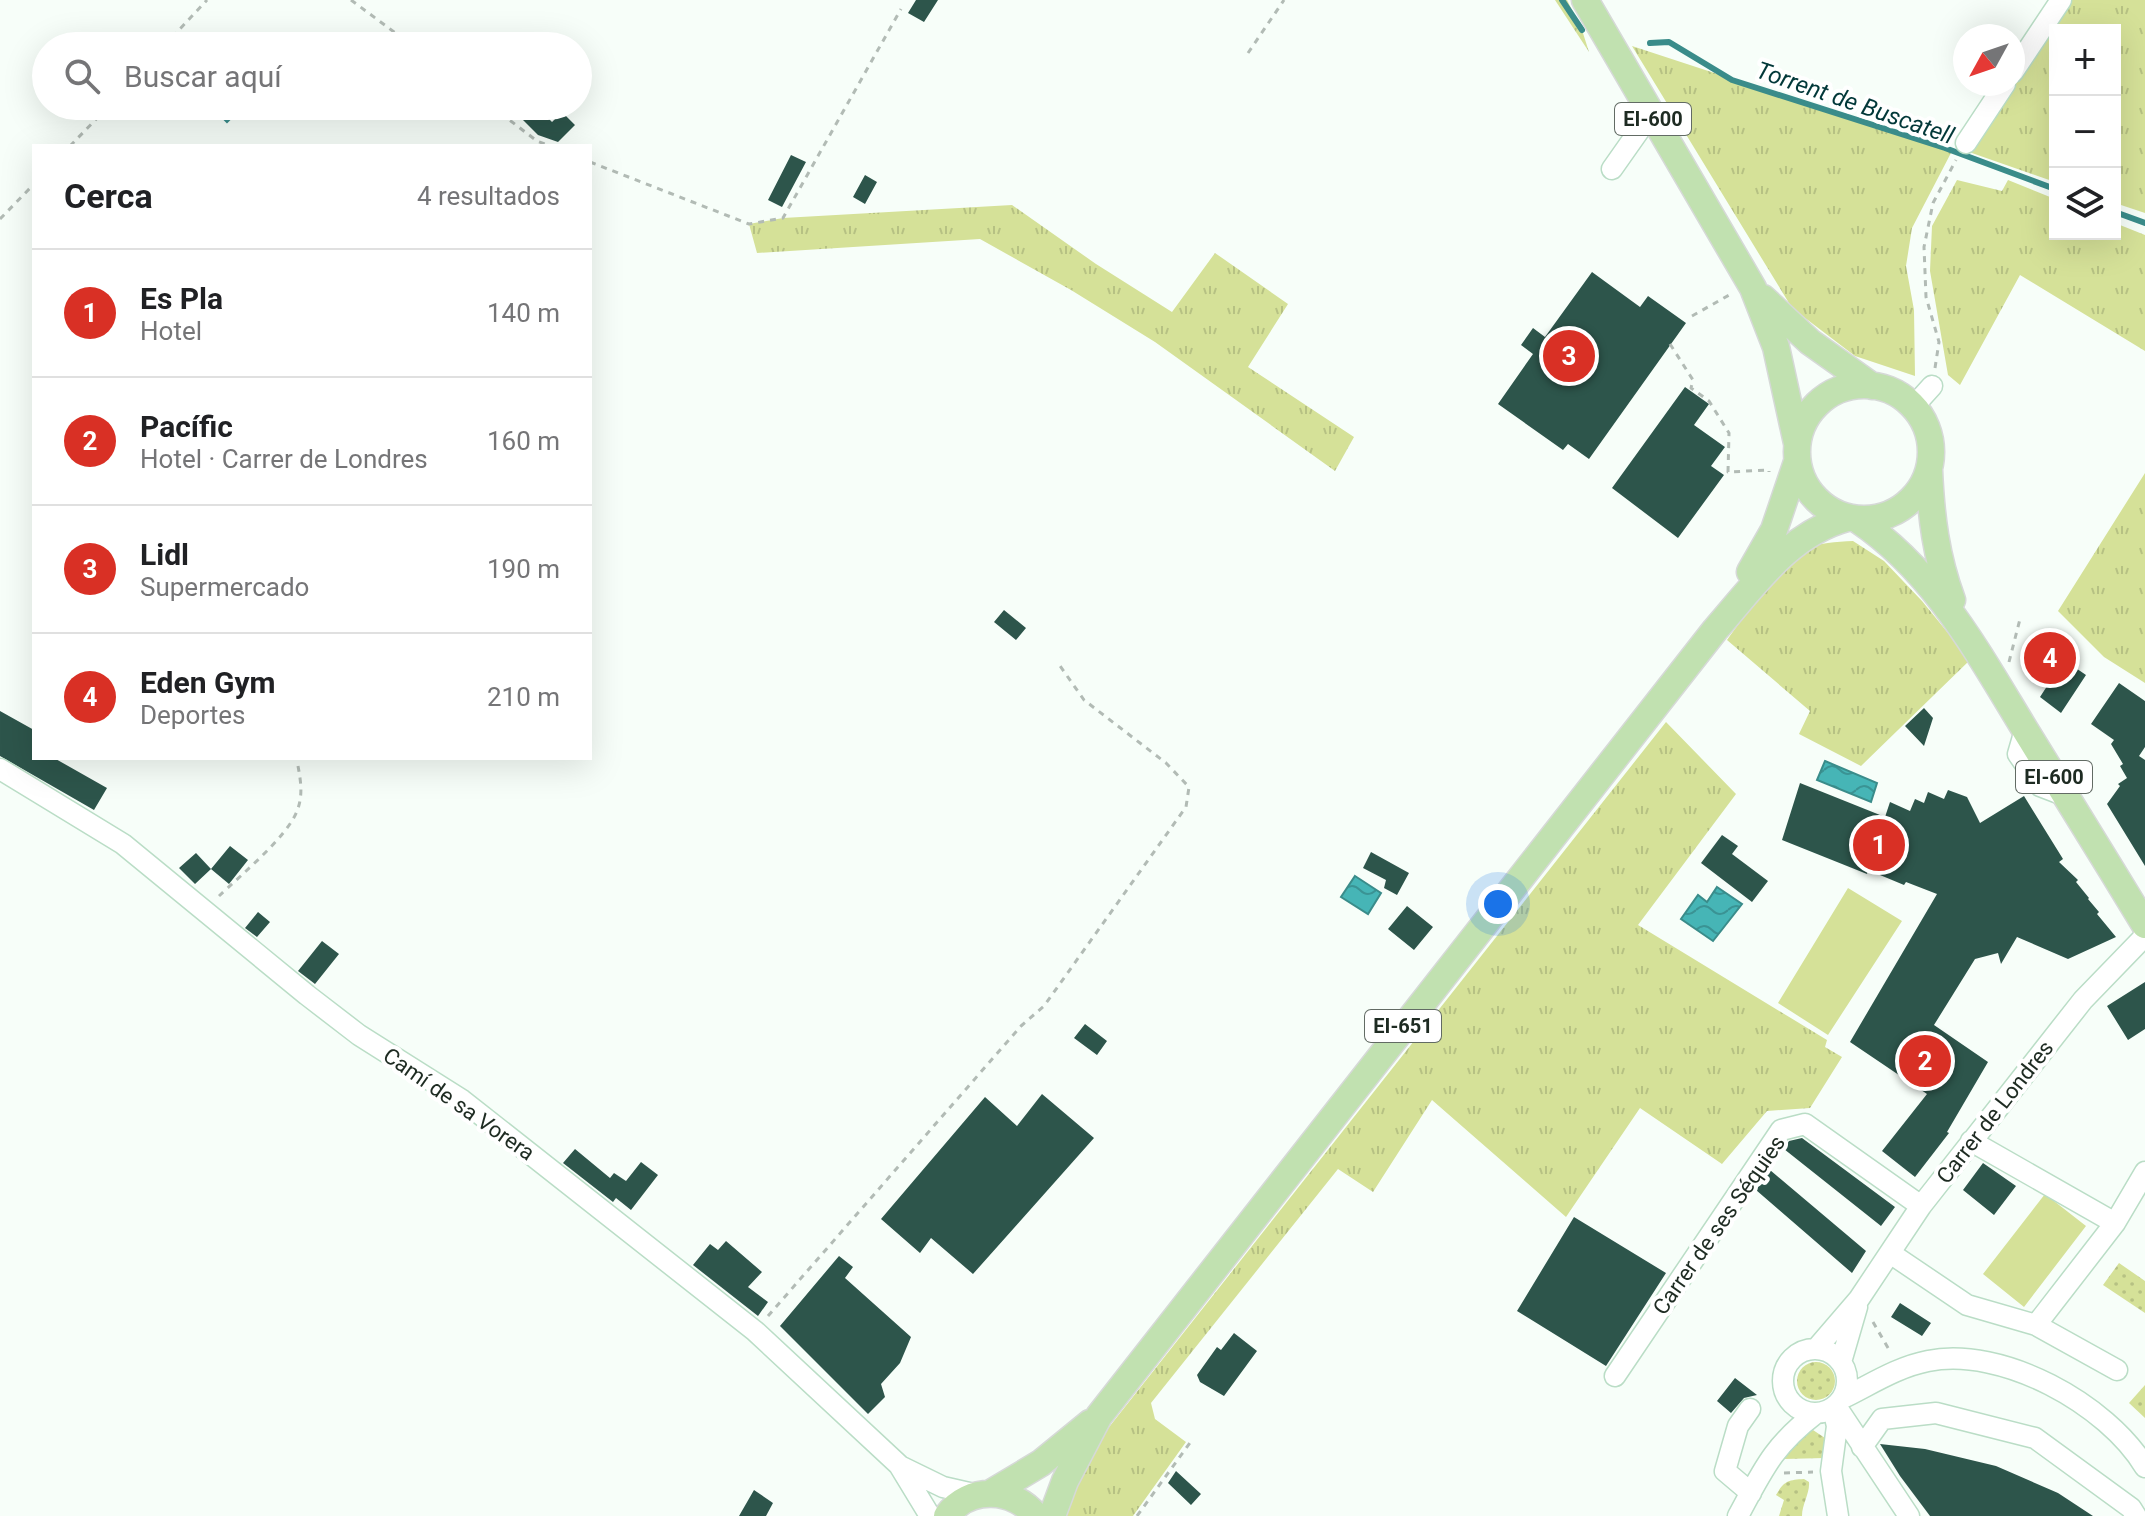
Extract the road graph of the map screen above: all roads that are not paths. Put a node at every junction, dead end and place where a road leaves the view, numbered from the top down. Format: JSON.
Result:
{"nodes":[{"id":1,"x":1585,"y":0,"type":"edge"},
{"id":2,"x":2061,"y":0,"type":"edge"},
{"id":3,"x":2025,"y":54,"type":"edge"},
{"id":4,"x":1997,"y":96,"type":"edge"},
{"id":5,"x":1650,"y":115,"type":"junction"},
{"id":6,"x":1966,"y":143,"type":"dead end"},
{"id":7,"x":1612,"y":169,"type":"dead end"},
{"id":8,"x":1753,"y":288,"type":"junction"},
{"id":9,"x":1872,"y":386,"type":"junction"},
{"id":10,"x":1932,"y":386,"type":"road end"},
{"id":11,"x":1913,"y":407,"type":"junction"},
{"id":12,"x":1797,"y":452,"type":"junction"},
{"id":13,"x":1929,"y":470,"type":"junction"},
{"id":14,"x":1853,"y":519,"type":"junction"},
{"id":15,"x":1964,"y":629,"type":"junction"},
{"id":16,"x":1715,"y":630,"type":"junction"},
{"id":17,"x":0,"y":769,"type":"edge"},
{"id":18,"x":2145,"y":925,"type":"edge"},
{"id":19,"x":2145,"y":936,"type":"edge"},
{"id":20,"x":1971,"y":1141,"type":"junction"},
{"id":21,"x":2145,"y":1172,"type":"edge"},
{"id":22,"x":1921,"y":1206,"type":"junction"},
{"id":23,"x":2115,"y":1223,"type":"junction"},
{"id":24,"x":1890,"y":1253,"type":"junction"},
{"id":25,"x":1859,"y":1299,"type":"junction"},
{"id":26,"x":2036,"y":1325,"type":"junction"},
{"id":27,"x":1816,"y":1349,"type":"junction"},
{"id":28,"x":1841,"y":1362,"type":"junction"},
{"id":29,"x":2117,"y":1370,"type":"dead end"},
{"id":30,"x":1615,"y":1376,"type":"dead end"},
{"id":31,"x":1788,"y":1400,"type":"junction"},
{"id":32,"x":1832,"y":1407,"type":"junction"},
{"id":33,"x":1750,"y":1409,"type":"dead end"},
{"id":34,"x":1099,"y":1416,"type":"junction"},
{"id":35,"x":1862,"y":1447,"type":"junction"},
{"id":36,"x":1773,"y":1452,"type":"junction"},
{"id":37,"x":899,"y":1465,"type":"junction"},
{"id":38,"x":2145,"y":1467,"type":"edge"},
{"id":39,"x":1756,"y":1484,"type":"junction"},
{"id":40,"x":984,"y":1494,"type":"junction"},
{"id":41,"x":930,"y":1516,"type":"edge"},
{"id":42,"x":947,"y":1516,"type":"edge"},
{"id":43,"x":1036,"y":1516,"type":"edge"},
{"id":44,"x":1052,"y":1516,"type":"edge"},
{"id":45,"x":1738,"y":1516,"type":"edge"},
{"id":46,"x":1838,"y":1516,"type":"edge"},
{"id":47,"x":1909,"y":1516,"type":"edge"},
{"id":48,"x":2136,"y":1516,"type":"edge"}],
"edges":[{"from":1,"to":5,"type":"main road","number":"EI-600"},
{"from":2,"to":3,"type":"street"},
{"from":4,"to":6,"type":"street"},
{"from":5,"to":7,"type":"street"},
{"from":5,"to":8,"type":"main road","number":"EI-600"},
{"from":8,"to":9,"type":"main road","number":"EI-600"},
{"from":8,"to":12,"type":"main road","number":"EI-600"},
{"from":9,"to":11,"type":"main road","number":"EI-600"},
{"from":9,"to":12,"type":"main road"},
{"from":10,"to":11,"type":"street"},
{"from":11,"to":13,"type":"main road","number":"EI-600"},
{"from":12,"to":14,"type":"main road","number":"EI-600"},
{"from":12,"to":16,"type":"main road","number":"EI-651"},
{"from":13,"to":14,"type":"main road"},
{"from":13,"to":15,"type":"main road","number":"EI-600"},
{"from":14,"to":15,"type":"main road","number":"EI-600"},
{"from":14,"to":16,"type":"main road","number":"EI-651"},
{"from":15,"to":18,"type":"main road","number":"EI-600"},
{"from":16,"to":34,"type":"main road","number":"EI-651"},
{"from":17,"to":37,"type":"street","name":"Camí de sa Vorera"},
{"from":19,"to":20,"type":"street","name":"Carrer de Londres"},
{"from":20,"to":22,"type":"street","name":"Carrer de Londres"},
{"from":20,"to":23,"type":"street"},
{"from":21,"to":23,"type":"street"},
{"from":22,"to":24,"type":"street","name":"Carrer de Londres"},
{"from":22,"to":30,"type":"street","name":"Carrer de ses Séquies"},
{"from":23,"to":26,"type":"street"},
{"from":24,"to":25,"type":"street","name":"Carrer de Londres"},
{"from":24,"to":26,"type":"street"},
{"from":25,"to":27,"type":"street","name":"Carrer de Londres"},
{"from":25,"to":28,"type":"street","name":"Carrer de Londres"},
{"from":26,"to":29,"type":"street"},
{"from":27,"to":28,"type":"street"},
{"from":27,"to":31,"type":"street"},
{"from":28,"to":32,"type":"street"},
{"from":31,"to":32,"type":"street"},
{"from":31,"to":36,"type":"street"},
{"from":32,"to":35,"type":"street"},
{"from":32,"to":36,"type":"street"},
{"from":32,"to":38,"type":"street"},
{"from":32,"to":46,"type":"street"},
{"from":33,"to":39,"type":"street"},
{"from":34,"to":40,"type":"main road","number":"EI-651"},
{"from":34,"to":44,"type":"main road","number":"EI-651"},
{"from":35,"to":47,"type":"street"},
{"from":35,"to":48,"type":"street"},
{"from":36,"to":39,"type":"street"},
{"from":37,"to":40,"type":"street","name":"Camí de sa Vorera"},
{"from":37,"to":41,"type":"street","name":"Camí de sa Vorera"},
{"from":39,"to":45,"type":"street"},
{"from":40,"to":42,"type":"main road","number":"EI-651"},
{"from":40,"to":43,"type":"main road"}]}
